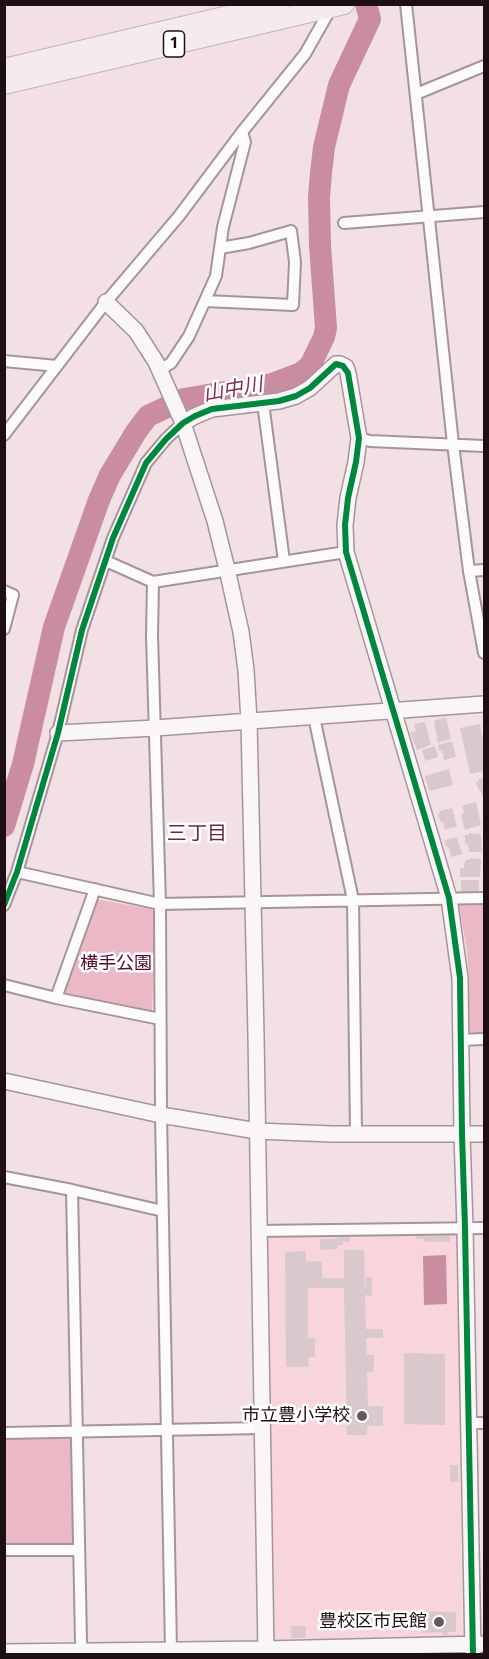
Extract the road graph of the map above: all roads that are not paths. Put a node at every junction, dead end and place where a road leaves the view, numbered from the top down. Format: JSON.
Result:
{"nodes":[{"id":1,"x":279,"y":4,"type":"edge"},
{"id":2,"x":406,"y":4,"type":"edge"},
{"id":3,"x":335,"y":6,"type":"edge"},
{"id":4,"x":249,"y":8,"type":"edge"},
{"id":5,"x":484,"y":66,"type":"edge"},
{"id":6,"x":4,"y":69,"type":"edge"},
{"id":7,"x":4,"y":84,"type":"edge"},
{"id":8,"x":416,"y":94,"type":"junction"},
{"id":9,"x":242,"y":132,"type":"junction"},
{"id":10,"x":484,"y":212,"type":"edge"},
{"id":11,"x":430,"y":216,"type":"junction"},
{"id":12,"x":344,"y":223,"type":"dead end"},
{"id":13,"x":220,"y":248,"type":"junction"},
{"id":14,"x":205,"y":301,"type":"junction"},
{"id":15,"x":106,"y":302,"type":"junction"},
{"id":16,"x":4,"y":362,"type":"edge"},
{"id":17,"x":57,"y":366,"type":"junction"},
{"id":18,"x":160,"y":370,"type":"junction"},
{"id":19,"x":263,"y":403,"type":"junction"},
{"id":20,"x":183,"y":423,"type":"junction"},
{"id":21,"x":4,"y":435,"type":"edge"},
{"id":22,"x":359,"y":438,"type":"junction"},
{"id":23,"x":453,"y":444,"type":"junction"},
{"id":24,"x":484,"y":446,"type":"edge"},
{"id":25,"x":346,"y":552,"type":"junction"},
{"id":26,"x":106,"y":561,"type":"junction"},
{"id":27,"x":284,"y":561,"type":"junction"},
{"id":28,"x":227,"y":569,"type":"junction"},
{"id":29,"x":484,"y":570,"type":"edge"},
{"id":30,"x":469,"y":571,"type":"junction"},
{"id":31,"x":153,"y":582,"type":"junction"},
{"id":32,"x":4,"y":591,"type":"edge"},
{"id":33,"x":4,"y":629,"type":"edge"},
{"id":34,"x":484,"y":653,"type":"edge"},
{"id":35,"x":484,"y":704,"type":"edge"},
{"id":36,"x":394,"y":712,"type":"junction"},
{"id":37,"x":314,"y":717,"type":"junction"},
{"id":38,"x":249,"y":721,"type":"junction"},
{"id":39,"x":154,"y":728,"type":"junction"},
{"id":40,"x":58,"y":733,"type":"junction"},
{"id":41,"x":17,"y":872,"type":"junction"},
{"id":42,"x":94,"y":889,"type":"junction"},
{"id":43,"x":449,"y":898,"type":"junction"},
{"id":44,"x":484,"y":898,"type":"edge"},
{"id":45,"x":353,"y":900,"type":"junction"},
{"id":46,"x":252,"y":902,"type":"junction"},
{"id":47,"x":160,"y":904,"type":"junction"},
{"id":48,"x":4,"y":905,"type":"edge"},
{"id":49,"x":4,"y":985,"type":"edge"},
{"id":50,"x":56,"y":998,"type":"junction"},
{"id":51,"x":160,"y":1019,"type":"junction"},
{"id":52,"x":484,"y":1039,"type":"edge"},
{"id":53,"x":460,"y":1040,"type":"junction"},
{"id":54,"x":4,"y":1081,"type":"edge"},
{"id":55,"x":161,"y":1115,"type":"junction"},
{"id":56,"x":257,"y":1131,"type":"junction"},
{"id":57,"x":356,"y":1134,"type":"junction"},
{"id":58,"x":462,"y":1134,"type":"junction"},
{"id":59,"x":484,"y":1134,"type":"edge"},
{"id":60,"x":4,"y":1177,"type":"edge"},
{"id":61,"x":72,"y":1190,"type":"junction"},
{"id":62,"x":163,"y":1211,"type":"junction"},
{"id":63,"x":465,"y":1228,"type":"junction"},
{"id":64,"x":484,"y":1228,"type":"edge"},
{"id":65,"x":258,"y":1231,"type":"junction"},
{"id":66,"x":477,"y":1423,"type":"edge"},
{"id":67,"x":262,"y":1428,"type":"junction"},
{"id":68,"x":76,"y":1430,"type":"junction"},
{"id":69,"x":166,"y":1430,"type":"junction"},
{"id":70,"x":4,"y":1433,"type":"edge"},
{"id":71,"x":4,"y":1550,"type":"edge"},
{"id":72,"x":79,"y":1550,"type":"junction"},
{"id":73,"x":477,"y":1648,"type":"edge"},
{"id":74,"x":171,"y":1650,"type":"junction"},
{"id":75,"x":4,"y":1652,"type":"edge"},
{"id":76,"x":265,"y":1652,"type":"edge"},
{"id":77,"x":82,"y":1653,"type":"edge"}],
"edges":[{"from":1,"to":4,"type":"highway","number":"1"},
{"from":2,"to":8,"type":"street"},
{"from":3,"to":7,"type":"highway","number":"1"},
{"from":3,"to":9,"type":"street"},
{"from":4,"to":6,"type":"highway","number":"1"},
{"from":5,"to":8,"type":"street"},
{"from":8,"to":11,"type":"street"},
{"from":9,"to":13,"type":"street"},
{"from":9,"to":15,"type":"street"},
{"from":10,"to":11,"type":"street"},
{"from":11,"to":12,"type":"street"},
{"from":11,"to":23,"type":"street"},
{"from":13,"to":14,"type":"street"},
{"from":13,"to":14,"type":"street"},
{"from":14,"to":18,"type":"street"},
{"from":15,"to":17,"type":"street"},
{"from":15,"to":18,"type":"street"},
{"from":16,"to":17,"type":"street"},
{"from":17,"to":21,"type":"street"},
{"from":18,"to":20,"type":"street"},
{"from":19,"to":20,"type":"street"},
{"from":19,"to":22,"type":"street"},
{"from":19,"to":27,"type":"street"},
{"from":20,"to":26,"type":"street"},
{"from":20,"to":28,"type":"street"},
{"from":22,"to":23,"type":"street"},
{"from":22,"to":25,"type":"street"},
{"from":23,"to":24,"type":"street"},
{"from":23,"to":30,"type":"street"},
{"from":25,"to":27,"type":"street"},
{"from":25,"to":36,"type":"street"},
{"from":26,"to":31,"type":"street"},
{"from":26,"to":40,"type":"street"},
{"from":27,"to":28,"type":"street"},
{"from":28,"to":31,"type":"street"},
{"from":28,"to":38,"type":"street"},
{"from":29,"to":30,"type":"street"},
{"from":30,"to":34,"type":"street"},
{"from":31,"to":39,"type":"street"},
{"from":32,"to":33,"type":"street"},
{"from":35,"to":36,"type":"street"},
{"from":36,"to":37,"type":"street"},
{"from":36,"to":43,"type":"street"},
{"from":37,"to":38,"type":"street"},
{"from":37,"to":45,"type":"street"},
{"from":38,"to":39,"type":"street"},
{"from":38,"to":46,"type":"street"},
{"from":39,"to":40,"type":"street"},
{"from":39,"to":47,"type":"street"},
{"from":40,"to":41,"type":"street"},
{"from":41,"to":42,"type":"street"},
{"from":41,"to":48,"type":"street"},
{"from":42,"to":47,"type":"street"},
{"from":42,"to":50,"type":"street"},
{"from":43,"to":44,"type":"street"},
{"from":43,"to":45,"type":"street"},
{"from":43,"to":53,"type":"street"},
{"from":45,"to":46,"type":"street"},
{"from":45,"to":57,"type":"street"},
{"from":46,"to":47,"type":"street"},
{"from":46,"to":56,"type":"street"},
{"from":47,"to":51,"type":"street"},
{"from":49,"to":50,"type":"street"},
{"from":50,"to":51,"type":"street"},
{"from":51,"to":55,"type":"street"},
{"from":52,"to":53,"type":"street"},
{"from":53,"to":58,"type":"street"},
{"from":54,"to":55,"type":"street"},
{"from":55,"to":56,"type":"street"},
{"from":55,"to":62,"type":"street"},
{"from":56,"to":57,"type":"street"},
{"from":56,"to":65,"type":"street"},
{"from":57,"to":58,"type":"street"},
{"from":58,"to":59,"type":"street"},
{"from":58,"to":63,"type":"street"},
{"from":60,"to":61,"type":"street"},
{"from":61,"to":62,"type":"street"},
{"from":61,"to":68,"type":"street"},
{"from":62,"to":69,"type":"street"},
{"from":63,"to":64,"type":"street"},
{"from":63,"to":65,"type":"street"},
{"from":63,"to":66,"type":"street"},
{"from":65,"to":67,"type":"street"},
{"from":66,"to":73,"type":"street"},
{"from":67,"to":69,"type":"street"},
{"from":67,"to":76,"type":"street"},
{"from":68,"to":69,"type":"street"},
{"from":68,"to":70,"type":"street"},
{"from":68,"to":72,"type":"street"},
{"from":69,"to":74,"type":"street"},
{"from":71,"to":72,"type":"street"},
{"from":72,"to":77,"type":"street"},
{"from":73,"to":76,"type":"street"},
{"from":74,"to":76,"type":"street"},
{"from":74,"to":77,"type":"street"},
{"from":75,"to":77,"type":"street"}]}
